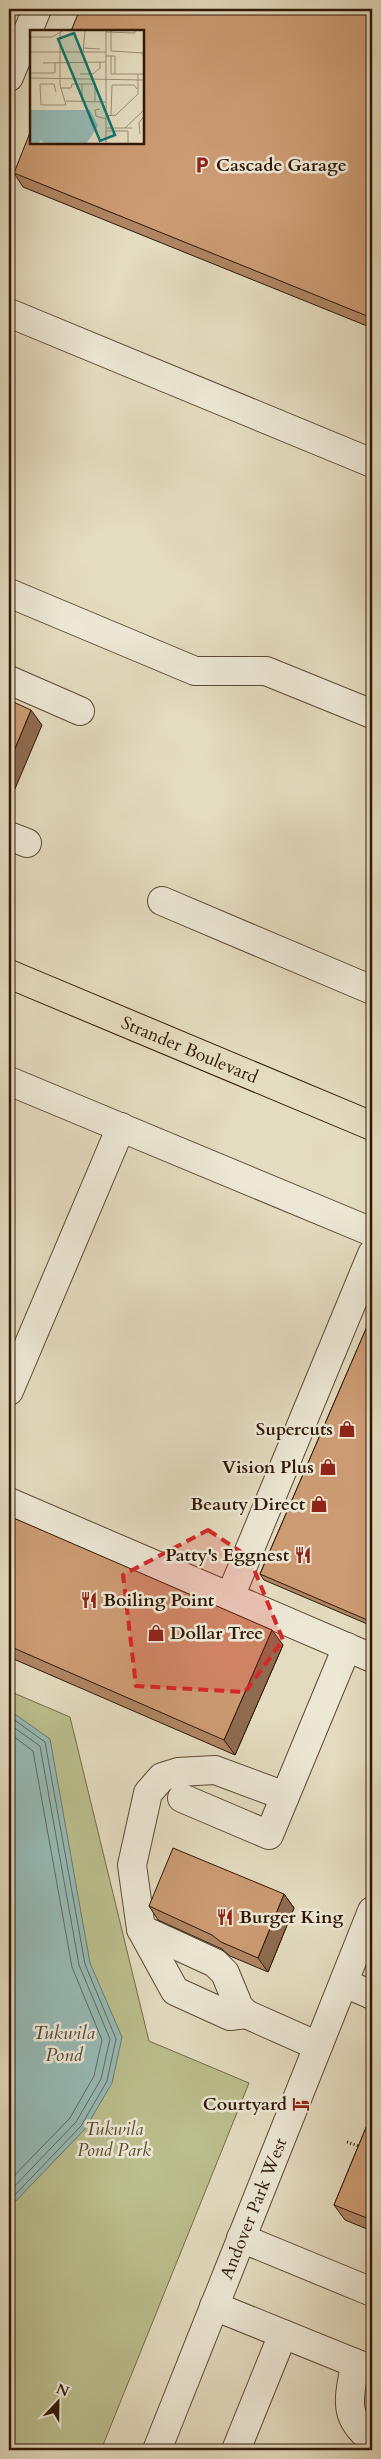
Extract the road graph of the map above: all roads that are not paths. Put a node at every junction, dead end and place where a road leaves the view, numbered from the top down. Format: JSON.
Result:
{"nodes":[{"id":1,"x":37,"y":9,"type":"edge"},
{"id":2,"x":9,"y":77,"type":"edge"},
{"id":3,"x":9,"y":313,"type":"edge"},
{"id":4,"x":372,"y":463,"type":"edge"},
{"id":5,"x":9,"y":593,"type":"edge"},
{"id":6,"x":9,"y":680,"type":"edge"},
{"id":7,"x":80,"y":711,"type":"dead end"},
{"id":8,"x":372,"y":714,"type":"edge"},
{"id":9,"x":162,"y":901,"type":"dead end"},
{"id":10,"x":9,"y":974,"type":"edge"},
{"id":11,"x":372,"y":990,"type":"edge"},
{"id":12,"x":9,"y":1081,"type":"edge"},
{"id":13,"x":372,"y":1126,"type":"edge"},
{"id":14,"x":121,"y":1128,"type":"junction"},
{"id":15,"x":372,"y":1232,"type":"edge"},
{"id":16,"x":372,"y":1254,"type":"edge"},
{"id":17,"x":9,"y":1391,"type":"edge"},
{"id":18,"x":9,"y":1502,"type":"edge"},
{"id":19,"x":230,"y":1596,"type":"junction"},
{"id":20,"x":348,"y":1647,"type":"junction"},
{"id":21,"x":372,"y":1658,"type":"edge"},
{"id":22,"x":285,"y":1796,"type":"junction"},
{"id":23,"x":182,"y":1798,"type":"dead end"},
{"id":24,"x":372,"y":1911,"type":"edge"},
{"id":25,"x":141,"y":1929,"type":"junction"},
{"id":26,"x":344,"y":1983,"type":"junction"},
{"id":27,"x":372,"y":1995,"type":"edge"},
{"id":28,"x":246,"y":2014,"type":"junction"},
{"id":29,"x":318,"y":2046,"type":"junction"},
{"id":30,"x":242,"y":2238,"type":"junction"},
{"id":31,"x":372,"y":2292,"type":"edge"},
{"id":32,"x":214,"y":2306,"type":"junction"},
{"id":33,"x":283,"y":2334,"type":"junction"},
{"id":34,"x":364,"y":2367,"type":"edge"},
{"id":35,"x":372,"y":2440,"type":"edge"},
{"id":36,"x":156,"y":2450,"type":"edge"},
{"id":37,"x":236,"y":2450,"type":"edge"}],
"edges":[{"from":1,"to":2,"type":"street"},
{"from":3,"to":4,"type":"street"},
{"from":5,"to":8,"type":"street"},
{"from":6,"to":7,"type":"street"},
{"from":9,"to":11,"type":"street"},
{"from":10,"to":13,"type":"main road","name":"Strander Boulevard"},
{"from":12,"to":14,"type":"street"},
{"from":14,"to":15,"type":"street"},
{"from":14,"to":17,"type":"street"},
{"from":16,"to":19,"type":"street"},
{"from":18,"to":19,"type":"street"},
{"from":19,"to":20,"type":"street"},
{"from":20,"to":21,"type":"street"},
{"from":20,"to":22,"type":"street"},
{"from":22,"to":23,"type":"street"},
{"from":22,"to":25,"type":"street"},
{"from":24,"to":26,"type":"street","name":"Andover Park West"},
{"from":25,"to":28,"type":"street"},
{"from":25,"to":28,"type":"street"},
{"from":26,"to":27,"type":"street"},
{"from":26,"to":29,"type":"street","name":"Andover Park West"},
{"from":28,"to":29,"type":"street"},
{"from":29,"to":30,"type":"street","name":"Andover Park West"},
{"from":30,"to":31,"type":"street"},
{"from":30,"to":32,"type":"street","name":"Andover Park West"},
{"from":32,"to":33,"type":"street"},
{"from":32,"to":36,"type":"street","name":"Andover Park West"},
{"from":33,"to":34,"type":"street"},
{"from":33,"to":37,"type":"street"},
{"from":34,"to":35,"type":"street"}]}
